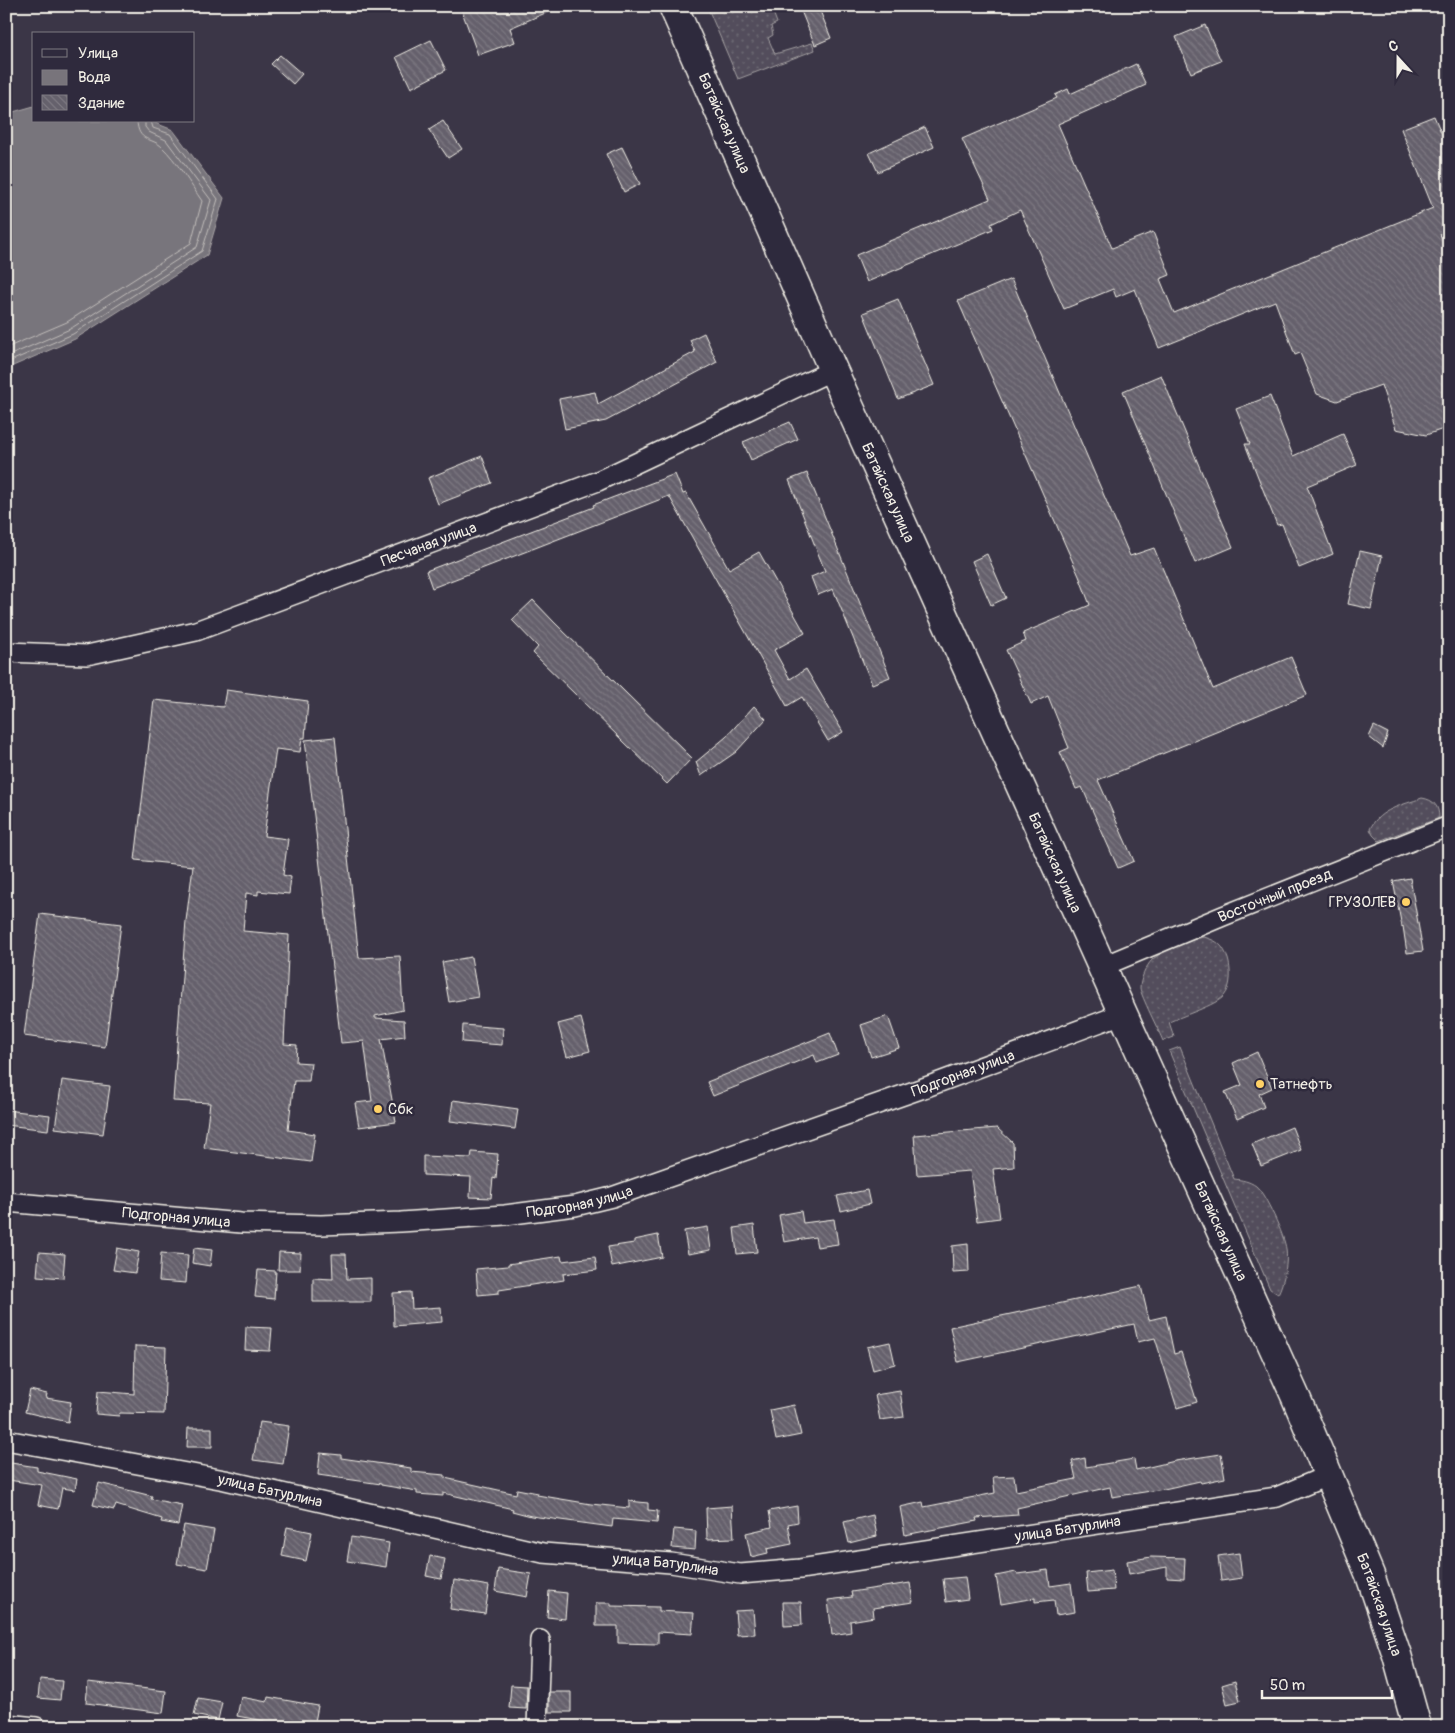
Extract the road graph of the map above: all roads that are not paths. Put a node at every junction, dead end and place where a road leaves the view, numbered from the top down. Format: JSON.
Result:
{"nodes":[{"id":1,"x":673,"y":6,"type":"edge"},
{"id":2,"x":833,"y":370,"type":"junction"},
{"id":3,"x":6,"y":652,"type":"edge"},
{"id":4,"x":1449,"y":826,"type":"edge"},
{"id":5,"x":1101,"y":967,"type":"junction"},
{"id":6,"x":1122,"y":1014,"type":"junction"},
{"id":7,"x":6,"y":1202,"type":"edge"},
{"id":8,"x":6,"y":1440,"type":"edge"},
{"id":9,"x":1329,"y":1475,"type":"junction"},
{"id":10,"x":540,"y":1640,"type":"dead end"},
{"id":11,"x":6,"y":1724,"type":"edge"},
{"id":12,"x":36,"y":1727,"type":"edge"},
{"id":13,"x":537,"y":1727,"type":"edge"},
{"id":14,"x":1416,"y":1727,"type":"edge"}],
"edges":[{"from":1,"to":2,"type":"highway","name":"Батайская улица"},
{"from":2,"to":3,"type":"street","name":"Песчаная улица"},
{"from":2,"to":5,"type":"highway","name":"Батайская улица"},
{"from":4,"to":5,"type":"street","name":"Восточный проезд"},
{"from":5,"to":6,"type":"highway","name":"Батайская улица"},
{"from":6,"to":7,"type":"street","name":"Подгорная улица"},
{"from":6,"to":9,"type":"highway","name":"Батайская улица"},
{"from":8,"to":9,"type":"street","name":"улица Батурлина"},
{"from":9,"to":14,"type":"highway","name":"Батайская улица"},
{"from":10,"to":13,"type":"street"},
{"from":11,"to":12,"type":"street"}]}
